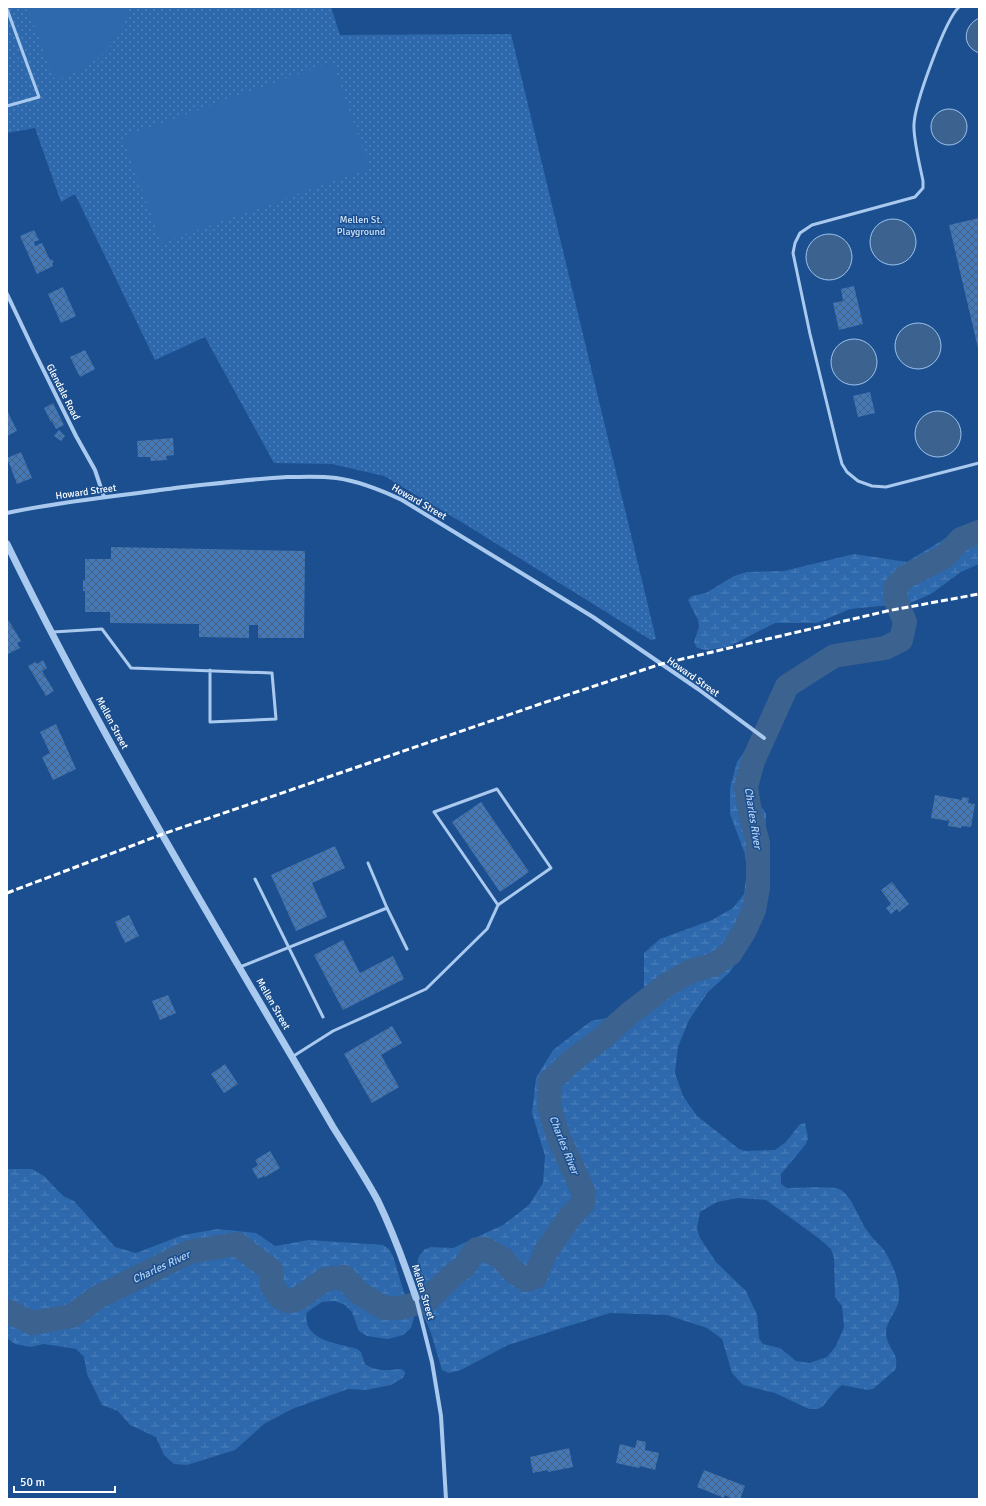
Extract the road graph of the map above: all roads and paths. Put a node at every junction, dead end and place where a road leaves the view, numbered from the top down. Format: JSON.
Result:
{"nodes":[{"id":1,"x":959,"y":7,"type":"edge"},
{"id":2,"x":7,"y":9,"type":"edge"},
{"id":3,"x":7,"y":106,"type":"edge"},
{"id":4,"x":7,"y":294,"type":"edge"},
{"id":5,"x":979,"y":463,"type":"edge"},
{"id":6,"x":104,"y":497,"type":"junction"},
{"id":7,"x":7,"y":513,"type":"edge"},
{"id":8,"x":7,"y":544,"type":"edge"},
{"id":9,"x":51,"y":632,"type":"junction"},
{"id":10,"x":210,"y":670,"type":"junction"},
{"id":11,"x":764,"y":738,"type":"dead end"},
{"id":12,"x":368,"y":863,"type":"dead end"},
{"id":13,"x":255,"y":879,"type":"dead end"},
{"id":14,"x":498,"y":905,"type":"junction"},
{"id":15,"x":387,"y":908,"type":"junction"},
{"id":16,"x":288,"y":948,"type":"junction"},
{"id":17,"x":406,"y":949,"type":"dead end"},
{"id":18,"x":240,"y":967,"type":"junction"},
{"id":19,"x":322,"y":1017,"type":"dead end"},
{"id":20,"x":292,"y":1057,"type":"junction"},
{"id":21,"x":416,"y":1298,"type":"joint"},
{"id":22,"x":446,"y":1499,"type":"edge"}],
"edges":[{"from":1,"to":5,"type":"lane"},
{"from":2,"to":3,"type":"lane"},
{"from":4,"to":6,"type":"street","name":"Glendale Road"},
{"from":6,"to":7,"type":"street","name":"Howard Street"},
{"from":6,"to":11,"type":"street","name":"Howard Street"},
{"from":8,"to":9,"type":"street","name":"Mellen Street"},
{"from":9,"to":10,"type":"lane"},
{"from":9,"to":18,"type":"street","name":"Mellen Street"},
{"from":10,"to":10,"type":"lane"},
{"from":12,"to":15,"type":"lane"},
{"from":13,"to":16,"type":"lane"},
{"from":14,"to":14,"type":"lane"},
{"from":14,"to":20,"type":"lane"},
{"from":15,"to":16,"type":"lane"},
{"from":15,"to":17,"type":"lane"},
{"from":16,"to":18,"type":"lane"},
{"from":16,"to":19,"type":"lane"},
{"from":18,"to":20,"type":"street","name":"Mellen Street"},
{"from":20,"to":21,"type":"street","name":"Mellen Street"},
{"from":21,"to":22,"type":"street","name":"Mellen Street"}]}
